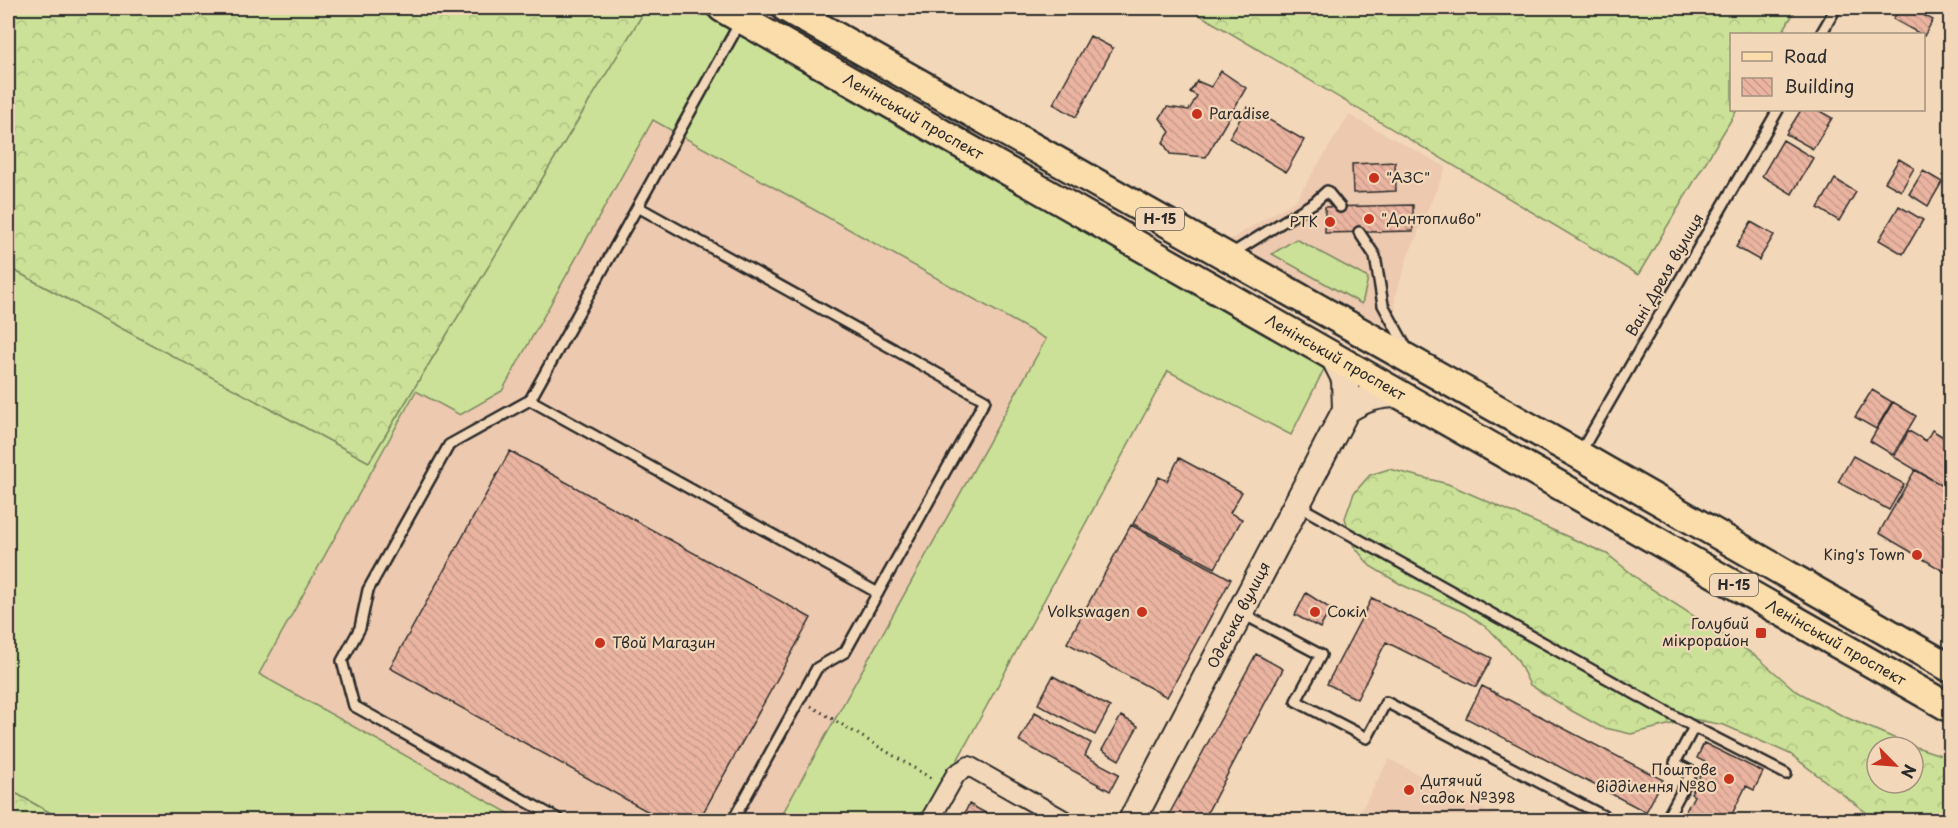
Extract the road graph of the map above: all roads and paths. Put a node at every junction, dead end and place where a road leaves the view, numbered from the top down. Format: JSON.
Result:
{"nodes":[{"id":1,"x":1836,"y":8,"type":"edge"},
{"id":2,"x":737,"y":11,"type":"edge"},
{"id":3,"x":800,"y":11,"type":"edge"},
{"id":4,"x":1822,"y":33,"type":"edge"},
{"id":5,"x":1777,"y":111,"type":"edge"},
{"id":6,"x":638,"y":207,"type":"junction"},
{"id":7,"x":1340,"y":207,"type":"dead end"},
{"id":8,"x":1359,"y":232,"type":"dead end"},
{"id":9,"x":1226,"y":257,"type":"junction"},
{"id":10,"x":1334,"y":357,"type":"junction"},
{"id":11,"x":1416,"y":364,"type":"junction"},
{"id":12,"x":1400,"y":394,"type":"junction"},
{"id":13,"x":530,"y":400,"type":"junction"},
{"id":14,"x":1346,"y":410,"type":"junction"},
{"id":15,"x":1533,"y":431,"type":"junction"},
{"id":16,"x":1579,"y":455,"type":"junction"},
{"id":17,"x":1517,"y":461,"type":"junction"},
{"id":18,"x":1297,"y":504,"type":"junction"},
{"id":19,"x":878,"y":593,"type":"junction"},
{"id":20,"x":1242,"y":613,"type":"junction"},
{"id":21,"x":1950,"y":666,"type":"edge"},
{"id":22,"x":800,"y":699,"type":"junction"},
{"id":23,"x":1950,"y":708,"type":"edge"},
{"id":24,"x":1694,"y":727,"type":"junction"},
{"id":25,"x":1786,"y":774,"type":"dead end"},
{"id":26,"x":948,"y":788,"type":"junction"},
{"id":27,"x":560,"y":820,"type":"edge"},
{"id":28,"x":733,"y":820,"type":"edge"},
{"id":29,"x":930,"y":820,"type":"edge"},
{"id":30,"x":1064,"y":820,"type":"edge"},
{"id":31,"x":1132,"y":820,"type":"edge"},
{"id":32,"x":1611,"y":820,"type":"edge"},
{"id":33,"x":1666,"y":820,"type":"edge"}],
"edges":[{"from":1,"to":4,"type":"lane"},
{"from":2,"to":6,"type":"lane"},
{"from":2,"to":10,"type":"main road","name":"Ленінський проспект","number":"Н-15"},
{"from":3,"to":9,"type":"main road","number":"Н-15"},
{"from":5,"to":16,"type":"lane","name":"Вані Дреля вулиця"},
{"from":6,"to":13,"type":"lane"},
{"from":6,"to":19,"type":"lane"},
{"from":7,"to":9,"type":"lane"},
{"from":8,"to":11,"type":"lane"},
{"from":9,"to":11,"type":"main road","number":"Н-15"},
{"from":10,"to":12,"type":"main road","name":"Ленінський проспект","number":"Н-15"},
{"from":10,"to":14,"type":"street","name":"Одеська вулиця"},
{"from":11,"to":15,"type":"main road","number":"Н-15"},
{"from":12,"to":14,"type":"street"},
{"from":12,"to":17,"type":"main road","name":"Ленінський проспект","number":"Н-15"},
{"from":13,"to":19,"type":"lane"},
{"from":13,"to":27,"type":"lane"},
{"from":14,"to":18,"type":"street","name":"Одеська вулиця"},
{"from":15,"to":16,"type":"main road","number":"Н-15"},
{"from":15,"to":17,"type":"main road"},
{"from":16,"to":21,"type":"main road","number":"Н-15"},
{"from":17,"to":23,"type":"main road","name":"Ленінський проспект","number":"Н-15"},
{"from":18,"to":20,"type":"street","name":"Одеська вулиця"},
{"from":18,"to":24,"type":"lane"},
{"from":19,"to":22,"type":"lane"},
{"from":20,"to":31,"type":"street","name":"Одеська вулиця"},
{"from":20,"to":32,"type":"lane"},
{"from":22,"to":26,"type":"path"},
{"from":22,"to":28,"type":"lane"},
{"from":24,"to":25,"type":"lane"},
{"from":24,"to":33,"type":"lane"},
{"from":26,"to":29,"type":"street"},
{"from":26,"to":30,"type":"street"}]}
